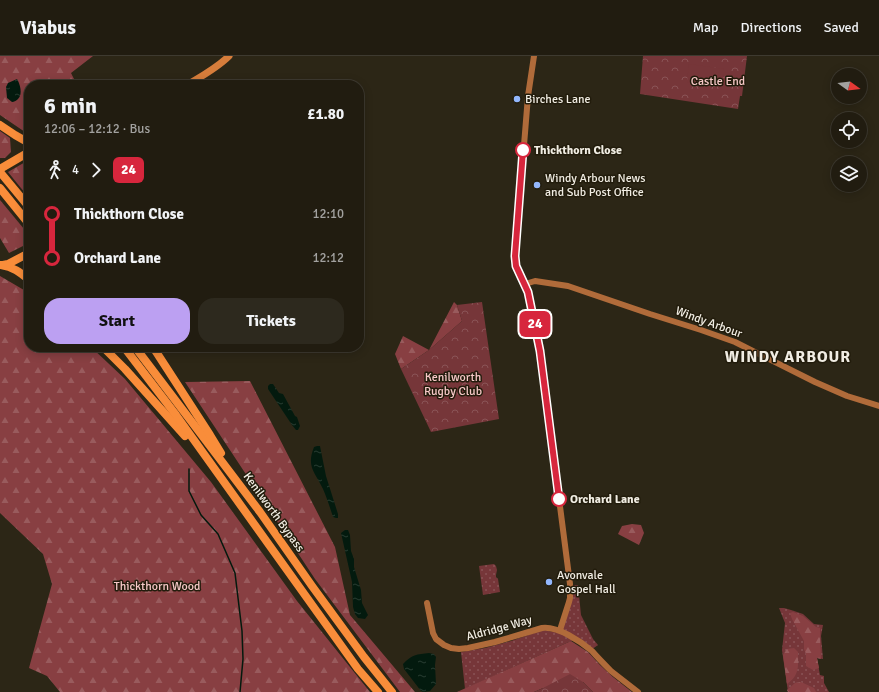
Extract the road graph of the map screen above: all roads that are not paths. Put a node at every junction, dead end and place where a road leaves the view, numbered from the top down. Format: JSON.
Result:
{"nodes":[{"id":1,"x":229,"y":56,"type":"edge"},
{"id":2,"x":534,"y":56,"type":"edge"},
{"id":3,"x":196,"y":80,"type":"edge"},
{"id":4,"x":0,"y":125,"type":"edge"},
{"id":5,"x":24,"y":140,"type":"edge"},
{"id":6,"x":24,"y":155,"type":"edge"},
{"id":7,"x":0,"y":169,"type":"edge"},
{"id":8,"x":0,"y":172,"type":"edge"},
{"id":9,"x":0,"y":188,"type":"edge"},
{"id":10,"x":24,"y":201,"type":"edge"},
{"id":11,"x":24,"y":218,"type":"edge"},
{"id":12,"x":24,"y":256,"type":"edge"},
{"id":13,"x":0,"y":265,"type":"edge"},
{"id":14,"x":24,"y":276,"type":"edge"},
{"id":15,"x":525,"y":284,"type":"junction"},
{"id":16,"x":108,"y":352,"type":"edge"},
{"id":17,"x":128,"y":352,"type":"edge"},
{"id":18,"x":139,"y":352,"type":"edge"},
{"id":19,"x":156,"y":352,"type":"edge"},
{"id":20,"x":879,"y":406,"type":"edge"},
{"id":21,"x":219,"y":475,"type":"junction"},
{"id":22,"x":242,"y":488,"type":"junction"},
{"id":23,"x":427,"y":603,"type":"dead end"},
{"id":24,"x":560,"y":630,"type":"junction"},
{"id":25,"x":378,"y":692,"type":"edge"},
{"id":26,"x":392,"y":692,"type":"edge"},
{"id":27,"x":638,"y":692,"type":"edge"}],
"edges":[{"from":1,"to":3,"type":"main road"},
{"from":2,"to":15,"type":"street"},
{"from":4,"to":5,"type":"highway"},
{"from":6,"to":7,"type":"highway"},
{"from":8,"to":10,"type":"highway"},
{"from":9,"to":11,"type":"highway"},
{"from":12,"to":13,"type":"highway"},
{"from":13,"to":14,"type":"highway"},
{"from":15,"to":20,"type":"street","name":"Windy Arbour"},
{"from":15,"to":24,"type":"street"},
{"from":16,"to":21,"type":"highway"},
{"from":17,"to":21,"type":"highway","name":"Kenilworth Bypass"},
{"from":18,"to":22,"type":"highway","name":"Kenilworth Bypass"},
{"from":19,"to":22,"type":"highway"},
{"from":21,"to":25,"type":"highway","name":"Kenilworth Bypass"},
{"from":22,"to":26,"type":"highway","name":"Kenilworth Bypass"},
{"from":23,"to":24,"type":"street","name":"Aldridge Way"},
{"from":24,"to":27,"type":"street"}]}
